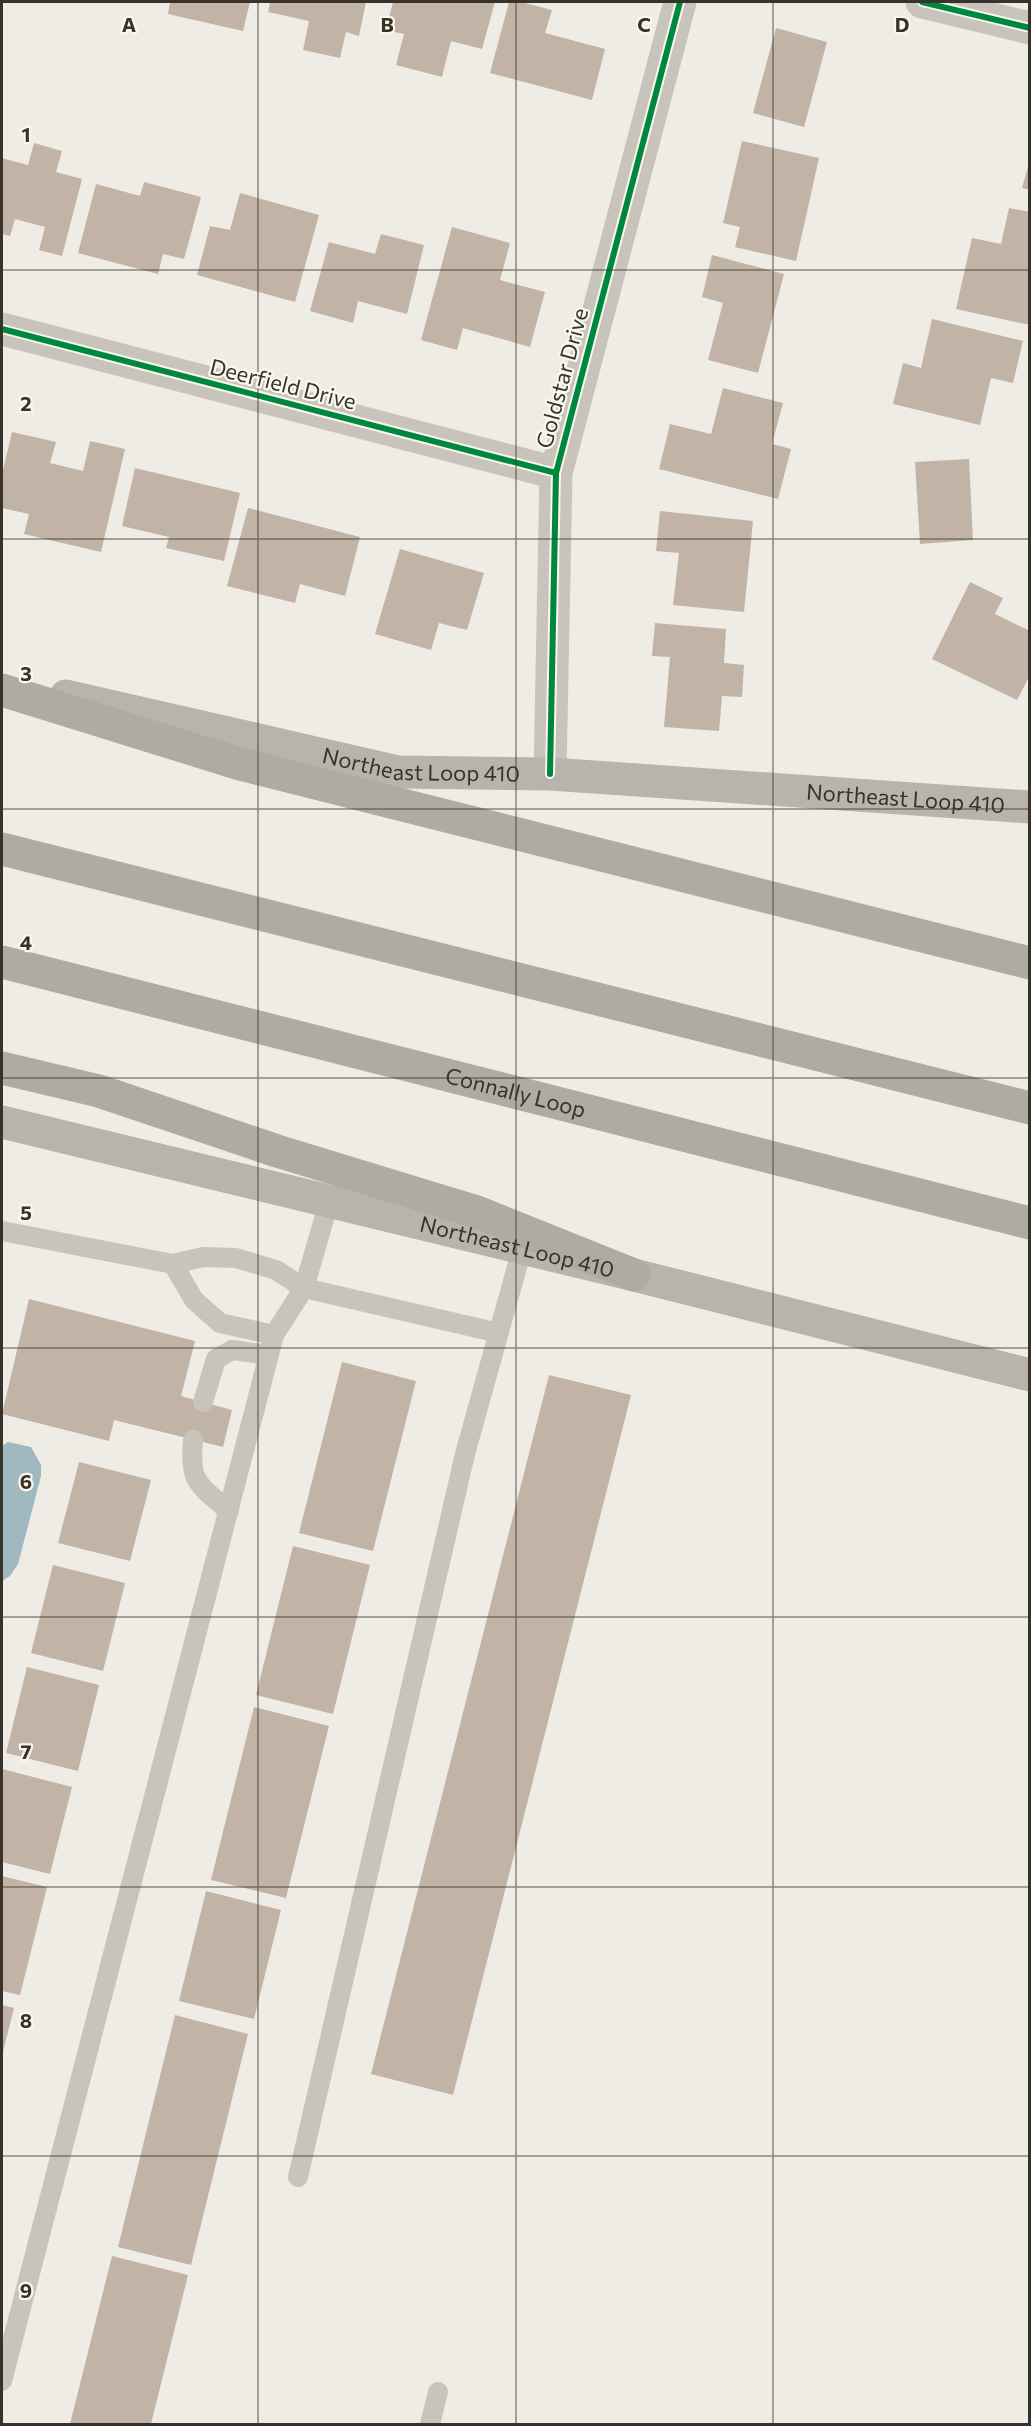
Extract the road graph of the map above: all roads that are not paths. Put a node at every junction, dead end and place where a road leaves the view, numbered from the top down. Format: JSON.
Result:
{"nodes":[{"id":1,"x":680,"y":2,"type":"edge"},
{"id":2,"x":922,"y":2,"type":"edge"},
{"id":3,"x":1029,"y":28,"type":"edge"},
{"id":4,"x":2,"y":329,"type":"edge"},
{"id":5,"x":556,"y":473,"type":"junction"},
{"id":6,"x":2,"y":682,"type":"edge"},
{"id":7,"x":2,"y":690,"type":"edge"},
{"id":8,"x":550,"y":774,"type":"junction"},
{"id":9,"x":1029,"y":807,"type":"edge"},
{"id":10,"x":2,"y":849,"type":"edge"},
{"id":11,"x":2,"y":963,"type":"edge"},
{"id":12,"x":1029,"y":963,"type":"edge"},
{"id":13,"x":2,"y":1068,"type":"edge"},
{"id":14,"x":1029,"y":1108,"type":"edge"},
{"id":15,"x":2,"y":1122,"type":"edge"},
{"id":16,"x":329,"y":1202,"type":"junction"},
{"id":17,"x":1029,"y":1223,"type":"edge"},
{"id":18,"x":2,"y":1231,"type":"edge"},
{"id":19,"x":522,"y":1249,"type":"junction"},
{"id":20,"x":173,"y":1264,"type":"junction"},
{"id":21,"x":634,"y":1275,"type":"junction"},
{"id":22,"x":304,"y":1288,"type":"junction"},
{"id":23,"x":499,"y":1333,"type":"junction"},
{"id":24,"x":274,"y":1335,"type":"junction"},
{"id":25,"x":269,"y":1355,"type":"junction"},
{"id":26,"x":1029,"y":1374,"type":"edge"},
{"id":27,"x":203,"y":1402,"type":"dead end"},
{"id":28,"x":193,"y":1440,"type":"dead end"},
{"id":29,"x":229,"y":1511,"type":"junction"},
{"id":30,"x":298,"y":2176,"type":"dead end"},
{"id":31,"x":2,"y":2381,"type":"edge"},
{"id":32,"x":438,"y":2392,"type":"dead end"},
{"id":33,"x":430,"y":2424,"type":"edge"}],
"edges":[{"from":1,"to":5,"type":"street","name":"Goldstar Drive"},
{"from":2,"to":3,"type":"street"},
{"from":4,"to":5,"type":"street","name":"Deerfield Drive"},
{"from":5,"to":8,"type":"street","name":"Goldstar Drive"},
{"from":6,"to":8,"type":"main road","name":"Northeast Loop 410"},
{"from":7,"to":12,"type":"highway"},
{"from":8,"to":9,"type":"main road","name":"Northeast Loop 410"},
{"from":10,"to":14,"type":"highway"},
{"from":11,"to":17,"type":"highway","name":"Connally Loop"},
{"from":13,"to":21,"type":"highway"},
{"from":15,"to":16,"type":"main road","name":"Northeast Loop 410"},
{"from":16,"to":19,"type":"main road","name":"Northeast Loop 410"},
{"from":16,"to":22,"type":"lane"},
{"from":18,"to":20,"type":"lane"},
{"from":19,"to":21,"type":"main road","name":"Northeast Loop 410"},
{"from":19,"to":23,"type":"lane"},
{"from":20,"to":22,"type":"lane"},
{"from":20,"to":24,"type":"lane"},
{"from":21,"to":26,"type":"main road","name":"Northeast Loop 410"},
{"from":22,"to":23,"type":"lane"},
{"from":22,"to":24,"type":"lane"},
{"from":23,"to":30,"type":"lane"},
{"from":24,"to":25,"type":"lane"},
{"from":25,"to":27,"type":"lane"},
{"from":25,"to":29,"type":"lane"},
{"from":28,"to":29,"type":"lane"},
{"from":29,"to":31,"type":"lane"},
{"from":32,"to":33,"type":"lane"}]}
